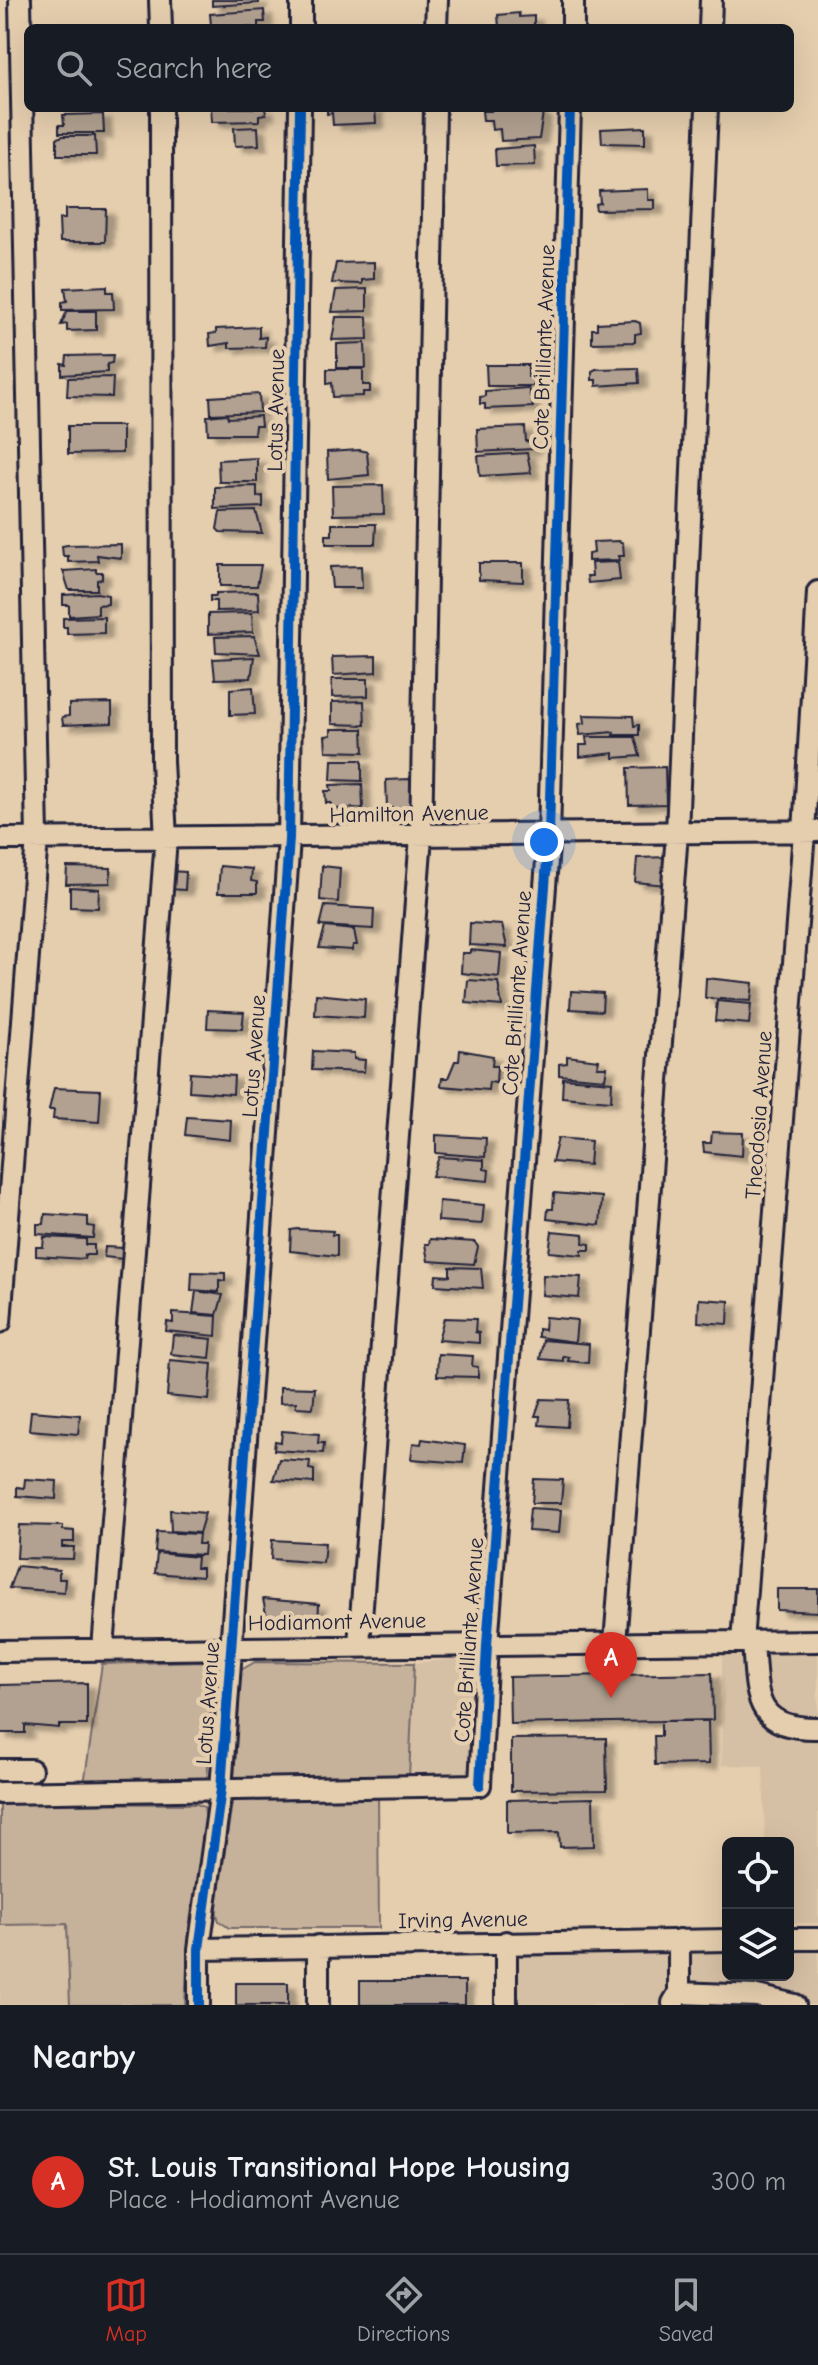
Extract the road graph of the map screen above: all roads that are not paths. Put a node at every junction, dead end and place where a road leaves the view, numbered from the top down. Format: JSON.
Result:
{"nodes":[{"id":1,"x":20,"y":0,"type":"edge"},
{"id":2,"x":160,"y":0,"type":"edge"},
{"id":3,"x":301,"y":0,"type":"edge"},
{"id":4,"x":437,"y":0,"type":"edge"},
{"id":5,"x":573,"y":0,"type":"edge"},
{"id":6,"x":711,"y":0,"type":"edge"},
{"id":7,"x":161,"y":24,"type":"edge"},
{"id":8,"x":301,"y":24,"type":"edge"},
{"id":9,"x":436,"y":24,"type":"edge"},
{"id":10,"x":573,"y":24,"type":"edge"},
{"id":11,"x":710,"y":24,"type":"edge"},
{"id":12,"x":161,"y":112,"type":"edge"},
{"id":13,"x":300,"y":112,"type":"edge"},
{"id":14,"x":435,"y":112,"type":"edge"},
{"id":15,"x":570,"y":112,"type":"edge"},
{"id":16,"x":707,"y":112,"type":"edge"},
{"id":17,"x":818,"y":592,"type":"edge"},
{"id":18,"x":811,"y":832,"type":"edge"},
{"id":19,"x":677,"y":833,"type":"junction"},
{"id":20,"x":549,"y":834,"type":"junction"},
{"id":21,"x":421,"y":836,"type":"junction"},
{"id":22,"x":37,"y":838,"type":"junction"},
{"id":23,"x":0,"y":839,"type":"edge"},
{"id":24,"x":166,"y":839,"type":"junction"},
{"id":25,"x":289,"y":839,"type":"junction"},
{"id":26,"x":0,"y":1322,"type":"edge"},
{"id":27,"x":818,"y":1641,"type":"edge"},
{"id":28,"x":747,"y":1642,"type":"junction"},
{"id":29,"x":615,"y":1643,"type":"junction"},
{"id":30,"x":359,"y":1644,"type":"junction"},
{"id":31,"x":487,"y":1645,"type":"junction"},
{"id":32,"x":231,"y":1647,"type":"junction"},
{"id":33,"x":103,"y":1649,"type":"junction"},
{"id":34,"x":0,"y":1651,"type":"edge"},
{"id":35,"x":818,"y":1728,"type":"edge"},
{"id":36,"x":0,"y":1770,"type":"edge"},
{"id":37,"x":31,"y":1770,"type":"dead end"},
{"id":38,"x":221,"y":1789,"type":"junction"},
{"id":39,"x":0,"y":1793,"type":"edge"},
{"id":40,"x":794,"y":1939,"type":"edge"},
{"id":41,"x":818,"y":1939,"type":"edge"},
{"id":42,"x":679,"y":1940,"type":"junction"},
{"id":43,"x":722,"y":1940,"type":"edge"},
{"id":44,"x":506,"y":1942,"type":"junction"},
{"id":45,"x":318,"y":1946,"type":"junction"},
{"id":46,"x":199,"y":1949,"type":"junction"},
{"id":47,"x":676,"y":1999,"type":"edge"},
{"id":48,"x":713,"y":2000,"type":"edge"},
{"id":49,"x":199,"y":2005,"type":"edge"},
{"id":50,"x":318,"y":2005,"type":"edge"},
{"id":51,"x":506,"y":2005,"type":"edge"},
{"id":52,"x":795,"y":2005,"type":"edge"}],
"edges":[{"from":1,"to":22,"type":"street"},
{"from":2,"to":7,"type":"street"},
{"from":3,"to":8,"type":"street"},
{"from":4,"to":9,"type":"street"},
{"from":5,"to":10,"type":"street"},
{"from":6,"to":11,"type":"street"},
{"from":12,"to":24,"type":"street"},
{"from":13,"to":25,"type":"street","name":"Lotus Avenue"},
{"from":14,"to":21,"type":"street"},
{"from":15,"to":20,"type":"street","name":"Cote Brilliante Avenue"},
{"from":16,"to":19,"type":"street"},
{"from":17,"to":18,"type":"street","name":"Theodosia Avenue"},
{"from":18,"to":19,"type":"street","name":"Hamilton Avenue"},
{"from":18,"to":28,"type":"street","name":"Theodosia Avenue"},
{"from":19,"to":20,"type":"street","name":"Hamilton Avenue"},
{"from":19,"to":29,"type":"street"},
{"from":20,"to":21,"type":"street","name":"Hamilton Avenue"},
{"from":20,"to":31,"type":"street","name":"Cote Brilliante Avenue"},
{"from":21,"to":25,"type":"street","name":"Hamilton Avenue"},
{"from":21,"to":30,"type":"street"},
{"from":22,"to":23,"type":"street","name":"Hamilton Avenue"},
{"from":22,"to":24,"type":"street","name":"Hamilton Avenue"},
{"from":22,"to":26,"type":"street"},
{"from":24,"to":25,"type":"street","name":"Hamilton Avenue"},
{"from":24,"to":33,"type":"street"},
{"from":25,"to":32,"type":"street","name":"Lotus Avenue"},
{"from":27,"to":28,"type":"street","name":"Hodiamont Avenue"},
{"from":28,"to":29,"type":"street","name":"Hodiamont Avenue"},
{"from":28,"to":35,"type":"street","name":"Theodosia Avenue"},
{"from":29,"to":31,"type":"street","name":"Hodiamont Avenue"},
{"from":30,"to":31,"type":"street","name":"Hodiamont Avenue"},
{"from":30,"to":32,"type":"street","name":"Hodiamont Avenue"},
{"from":31,"to":38,"type":"street","name":"Cote Brilliante Avenue"},
{"from":32,"to":33,"type":"street","name":"Hodiamont Avenue"},
{"from":32,"to":38,"type":"street","name":"Lotus Avenue"},
{"from":33,"to":34,"type":"street","name":"Hodiamont Avenue"},
{"from":36,"to":37,"type":"street"},
{"from":38,"to":39,"type":"street"},
{"from":38,"to":46,"type":"street","name":"Lotus Avenue"},
{"from":40,"to":41,"type":"street"},
{"from":42,"to":43,"type":"street","name":"Irving Avenue"},
{"from":42,"to":44,"type":"street","name":"Irving Avenue"},
{"from":42,"to":47,"type":"street"},
{"from":44,"to":45,"type":"street","name":"Irving Avenue"},
{"from":44,"to":51,"type":"street"},
{"from":45,"to":46,"type":"street","name":"Irving Avenue"},
{"from":45,"to":50,"type":"street"},
{"from":46,"to":49,"type":"street","name":"Lotus Avenue"},
{"from":47,"to":48,"type":"street"},
{"from":48,"to":52,"type":"street"}]}
